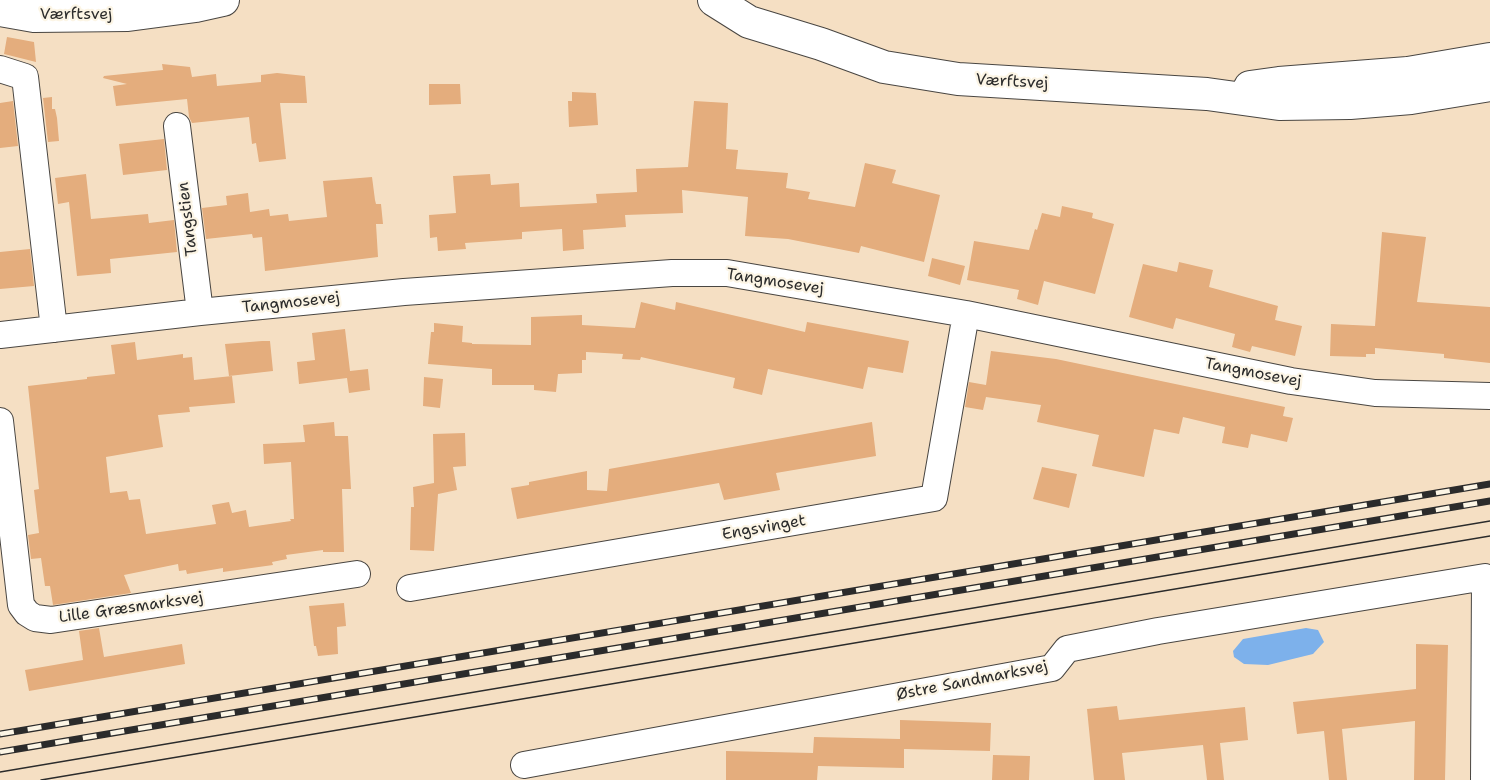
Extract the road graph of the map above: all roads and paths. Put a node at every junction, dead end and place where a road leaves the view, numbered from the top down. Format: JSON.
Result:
{"nodes":[{"id":1,"x":223,"y":0,"type":"edge"},
{"id":2,"x":714,"y":0,"type":"edge"},
{"id":3,"x":750,"y":0,"type":"edge"},
{"id":4,"x":0,"y":10,"type":"edge"},
{"id":5,"x":821,"y":44,"type":"junction"},
{"id":6,"x":1490,"y":59,"type":"edge"},
{"id":7,"x":0,"y":69,"type":"edge"},
{"id":8,"x":1490,"y":85,"type":"edge"},
{"id":9,"x":1207,"y":94,"type":"junction"},
{"id":10,"x":177,"y":126,"type":"dead end"},
{"id":11,"x":200,"y":312,"type":"junction"},
{"id":12,"x":966,"y":314,"type":"junction"},
{"id":13,"x":54,"y":329,"type":"junction"},
{"id":14,"x":0,"y":335,"type":"edge"},
{"id":15,"x":1490,"y":396,"type":"edge"},
{"id":16,"x":0,"y":422,"type":"edge"},
{"id":17,"x":357,"y":574,"type":"dead end"},
{"id":18,"x":1487,"y":575,"type":"edge"},
{"id":19,"x":410,"y":588,"type":"dead end"},
{"id":20,"x":524,"y":765,"type":"dead end"},
{"id":21,"x":1484,"y":780,"type":"edge"}],
"edges":[{"from":1,"to":4,"type":"street","name":"Værftsvej"},
{"from":2,"to":5,"type":"street","name":"Værftsvej"},
{"from":3,"to":5,"type":"street","name":"Værftsvej"},
{"from":5,"to":9,"type":"street","name":"Værftsvej"},
{"from":6,"to":9,"type":"street","name":"Værftsvej"},
{"from":7,"to":13,"type":"street"},
{"from":8,"to":9,"type":"street","name":"Værftsvej"},
{"from":10,"to":11,"type":"street","name":"Tangstien"},
{"from":11,"to":12,"type":"street","name":"Tangmosevej"},
{"from":11,"to":13,"type":"street","name":"Tangmosevej"},
{"from":12,"to":15,"type":"street","name":"Tangmosevej"},
{"from":12,"to":19,"type":"street","name":"Engsvinget"},
{"from":13,"to":14,"type":"street","name":"Tangmosevej"},
{"from":16,"to":17,"type":"street","name":"Lille Græsmarksvej"},
{"from":18,"to":20,"type":"street","name":"Østre Sandmarksvej"},
{"from":18,"to":21,"type":"street","name":"Østre Sandmarksvej"}]}
